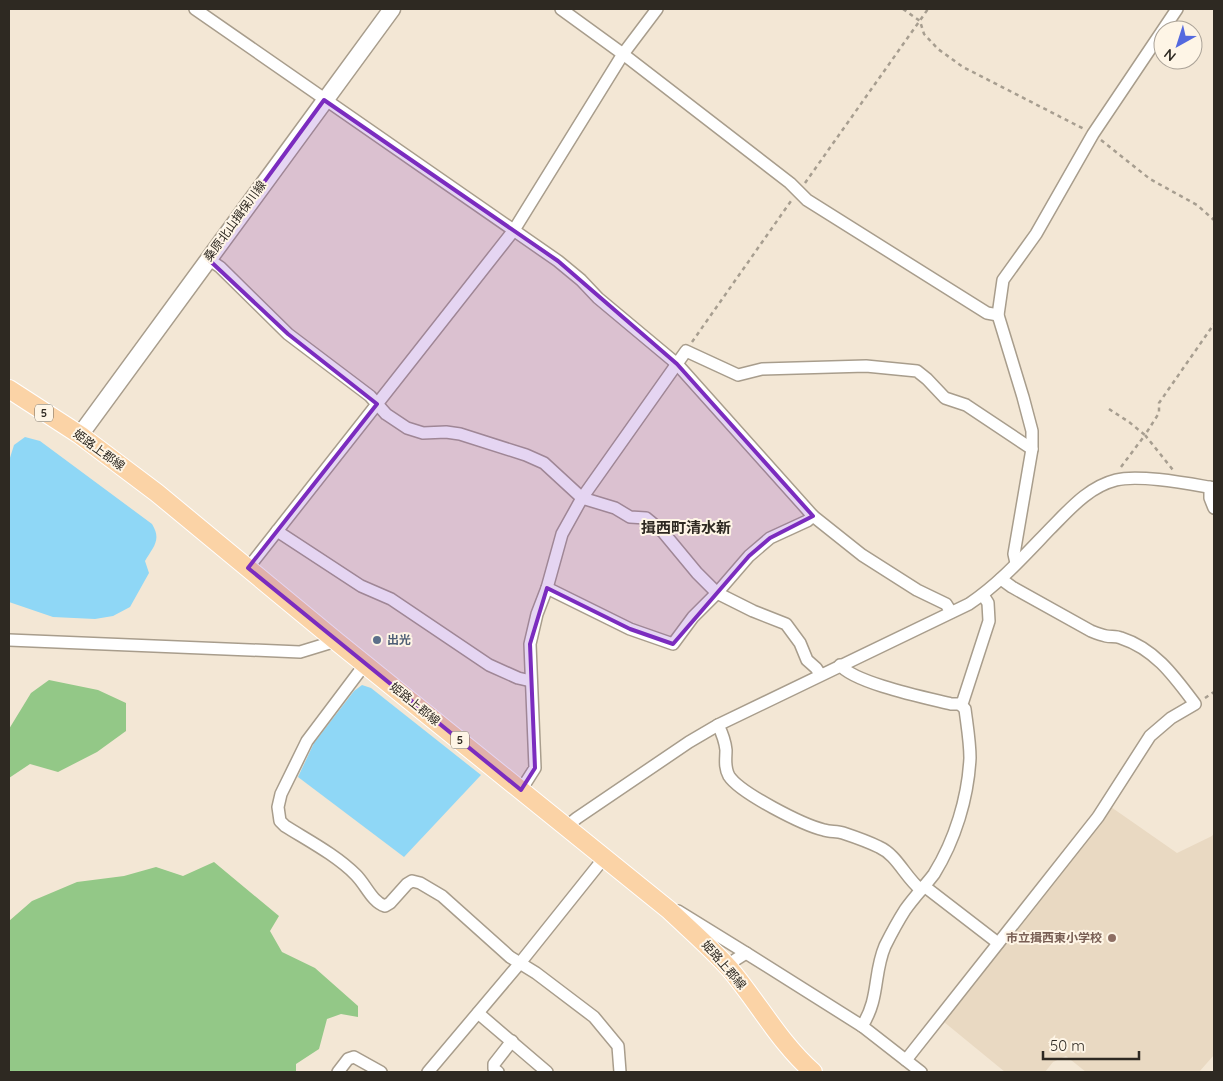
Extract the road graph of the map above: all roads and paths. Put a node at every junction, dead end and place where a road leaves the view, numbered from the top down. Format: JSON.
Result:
{"nodes":[{"id":1,"x":196,"y":9,"type":"edge"},
{"id":2,"x":392,"y":9,"type":"edge"},
{"id":3,"x":561,"y":9,"type":"edge"},
{"id":4,"x":657,"y":9,"type":"edge"},
{"id":5,"x":903,"y":9,"type":"edge"},
{"id":6,"x":928,"y":9,"type":"edge"},
{"id":7,"x":1177,"y":9,"type":"edge"},
{"id":8,"x":920,"y":21,"type":"junction"},
{"id":9,"x":623,"y":54,"type":"junction"},
{"id":10,"x":324,"y":100,"type":"junction"},
{"id":11,"x":1093,"y":134,"type":"junction"},
{"id":12,"x":798,"y":191,"type":"junction"},
{"id":13,"x":1214,"y":220,"type":"edge"},
{"id":14,"x":514,"y":230,"type":"junction"},
{"id":15,"x":208,"y":258,"type":"junction"},
{"id":16,"x":998,"y":315,"type":"junction"},
{"id":17,"x":1214,"y":324,"type":"edge"},
{"id":18,"x":686,"y":352,"type":"junction"},
{"id":19,"x":677,"y":364,"type":"junction"},
{"id":20,"x":9,"y":389,"type":"edge"},
{"id":21,"x":377,"y":404,"type":"junction"},
{"id":22,"x":1109,"y":409,"type":"dead end"},
{"id":23,"x":80,"y":435,"type":"junction"},
{"id":24,"x":1145,"y":435,"type":"junction"},
{"id":25,"x":1032,"y":449,"type":"junction"},
{"id":26,"x":1117,"y":480,"type":"junction"},
{"id":27,"x":1180,"y":483,"type":"junction"},
{"id":28,"x":1212,"y":488,"type":"edge"},
{"id":29,"x":582,"y":498,"type":"junction"},
{"id":30,"x":1214,"y":508,"type":"edge"},
{"id":31,"x":813,"y":516,"type":"junction"},
{"id":32,"x":276,"y":531,"type":"junction"},
{"id":33,"x":1016,"y":563,"type":"junction"},
{"id":34,"x":248,"y":568,"type":"junction"},
{"id":35,"x":1001,"y":579,"type":"junction"},
{"id":36,"x":548,"y":588,"type":"junction"},
{"id":37,"x":717,"y":592,"type":"junction"},
{"id":38,"x":983,"y":595,"type":"junction"},
{"id":39,"x":951,"y":612,"type":"junction"},
{"id":40,"x":9,"y":640,"type":"edge"},
{"id":41,"x":336,"y":641,"type":"junction"},
{"id":42,"x":365,"y":664,"type":"junction"},
{"id":43,"x":840,"y":665,"type":"junction"},
{"id":44,"x":820,"y":674,"type":"junction"},
{"id":45,"x":531,"y":681,"type":"junction"},
{"id":46,"x":960,"y":704,"type":"junction"},
{"id":47,"x":718,"y":724,"type":"junction"},
{"id":48,"x":521,"y":790,"type":"junction"},
{"id":49,"x":566,"y":827,"type":"junction"},
{"id":50,"x":604,"y":858,"type":"junction"},
{"id":51,"x":922,"y":888,"type":"junction"},
{"id":52,"x":668,"y":910,"type":"junction"},
{"id":53,"x":998,"y":943,"type":"junction"},
{"id":54,"x":746,"y":953,"type":"junction"},
{"id":55,"x":520,"y":962,"type":"junction"},
{"id":56,"x":729,"y":969,"type":"junction"},
{"id":57,"x":478,"y":1013,"type":"junction"},
{"id":58,"x":862,"y":1026,"type":"junction"},
{"id":59,"x":512,"y":1042,"type":"junction"},
{"id":60,"x":906,"y":1060,"type":"junction"},
{"id":61,"x":338,"y":1072,"type":"edge"},
{"id":62,"x":381,"y":1072,"type":"edge"},
{"id":63,"x":428,"y":1072,"type":"edge"},
{"id":64,"x":498,"y":1072,"type":"edge"},
{"id":65,"x":547,"y":1072,"type":"edge"},
{"id":66,"x":620,"y":1072,"type":"edge"},
{"id":67,"x":813,"y":1072,"type":"edge"},
{"id":68,"x":921,"y":1072,"type":"edge"}],
"edges":[{"from":1,"to":10,"type":"street"},
{"from":2,"to":10,"type":"main road","name":"桑原北山揖保川線"},
{"from":3,"to":9,"type":"street"},
{"from":4,"to":9,"type":"street"},
{"from":5,"to":8,"type":"path"},
{"from":6,"to":8,"type":"path"},
{"from":7,"to":11,"type":"street"},
{"from":8,"to":11,"type":"path"},
{"from":8,"to":12,"type":"path"},
{"from":9,"to":12,"type":"street"},
{"from":9,"to":14,"type":"street"},
{"from":10,"to":14,"type":"street"},
{"from":10,"to":15,"type":"main road","name":"桑原北山揖保川線"},
{"from":11,"to":13,"type":"path"},
{"from":11,"to":16,"type":"street"},
{"from":12,"to":16,"type":"street"},
{"from":12,"to":18,"type":"path"},
{"from":14,"to":19,"type":"street"},
{"from":14,"to":21,"type":"street"},
{"from":15,"to":21,"type":"street"},
{"from":15,"to":23,"type":"main road","name":"桑原北山揖保川線"},
{"from":16,"to":25,"type":"street"},
{"from":17,"to":24,"type":"path"},
{"from":18,"to":19,"type":"street"},
{"from":18,"to":25,"type":"street"},
{"from":19,"to":29,"type":"street"},
{"from":19,"to":31,"type":"street"},
{"from":20,"to":23,"type":"main road","name":"姫路上郡線","number":"5"},
{"from":21,"to":29,"type":"street"},
{"from":21,"to":32,"type":"street"},
{"from":22,"to":24,"type":"path"},
{"from":23,"to":34,"type":"main road","name":"姫路上郡線","number":"5"},
{"from":24,"to":26,"type":"path"},
{"from":24,"to":27,"type":"path"},
{"from":25,"to":33,"type":"street"},
{"from":26,"to":27,"type":"street"},
{"from":26,"to":33,"type":"street"},
{"from":27,"to":28,"type":"street"},
{"from":28,"to":30,"type":"street"},
{"from":29,"to":36,"type":"street"},
{"from":29,"to":37,"type":"street"},
{"from":31,"to":37,"type":"street"},
{"from":31,"to":39,"type":"street"},
{"from":32,"to":34,"type":"street"},
{"from":32,"to":45,"type":"street"},
{"from":33,"to":35,"type":"street"},
{"from":34,"to":41,"type":"main road","name":"姫路上郡線","number":"5"},
{"from":35,"to":38,"type":"street"},
{"from":35,"to":53,"type":"street"},
{"from":36,"to":37,"type":"street"},
{"from":36,"to":45,"type":"street"},
{"from":37,"to":44,"type":"street"},
{"from":38,"to":39,"type":"street"},
{"from":38,"to":46,"type":"street"},
{"from":39,"to":43,"type":"street"},
{"from":40,"to":41,"type":"street"},
{"from":41,"to":42,"type":"main road","name":"姫路上郡線","number":"5"},
{"from":42,"to":48,"type":"main road","name":"姫路上郡線","number":"5"},
{"from":42,"to":55,"type":"street"},
{"from":43,"to":44,"type":"street"},
{"from":43,"to":46,"type":"street"},
{"from":44,"to":47,"type":"street"},
{"from":45,"to":48,"type":"street"},
{"from":46,"to":51,"type":"street"},
{"from":47,"to":49,"type":"street"},
{"from":47,"to":51,"type":"street"},
{"from":48,"to":49,"type":"main road","name":"姫路上郡線","number":"5"},
{"from":49,"to":50,"type":"main road","name":"姫路上郡線","number":"5"},
{"from":50,"to":52,"type":"main road","name":"姫路上郡線","number":"5"},
{"from":50,"to":55,"type":"street"},
{"from":51,"to":53,"type":"street"},
{"from":51,"to":58,"type":"street"},
{"from":52,"to":54,"type":"street"},
{"from":52,"to":56,"type":"main road","name":"姫路上郡線","number":"5"},
{"from":53,"to":60,"type":"street"},
{"from":54,"to":56,"type":"street"},
{"from":54,"to":58,"type":"street"},
{"from":55,"to":57,"type":"street"},
{"from":55,"to":66,"type":"street"},
{"from":56,"to":67,"type":"main road","name":"姫路上郡線","number":"5"},
{"from":57,"to":59,"type":"street"},
{"from":57,"to":63,"type":"street"},
{"from":58,"to":60,"type":"street"},
{"from":59,"to":64,"type":"street"},
{"from":59,"to":65,"type":"street"},
{"from":60,"to":68,"type":"street"},
{"from":61,"to":62,"type":"street"}]}
